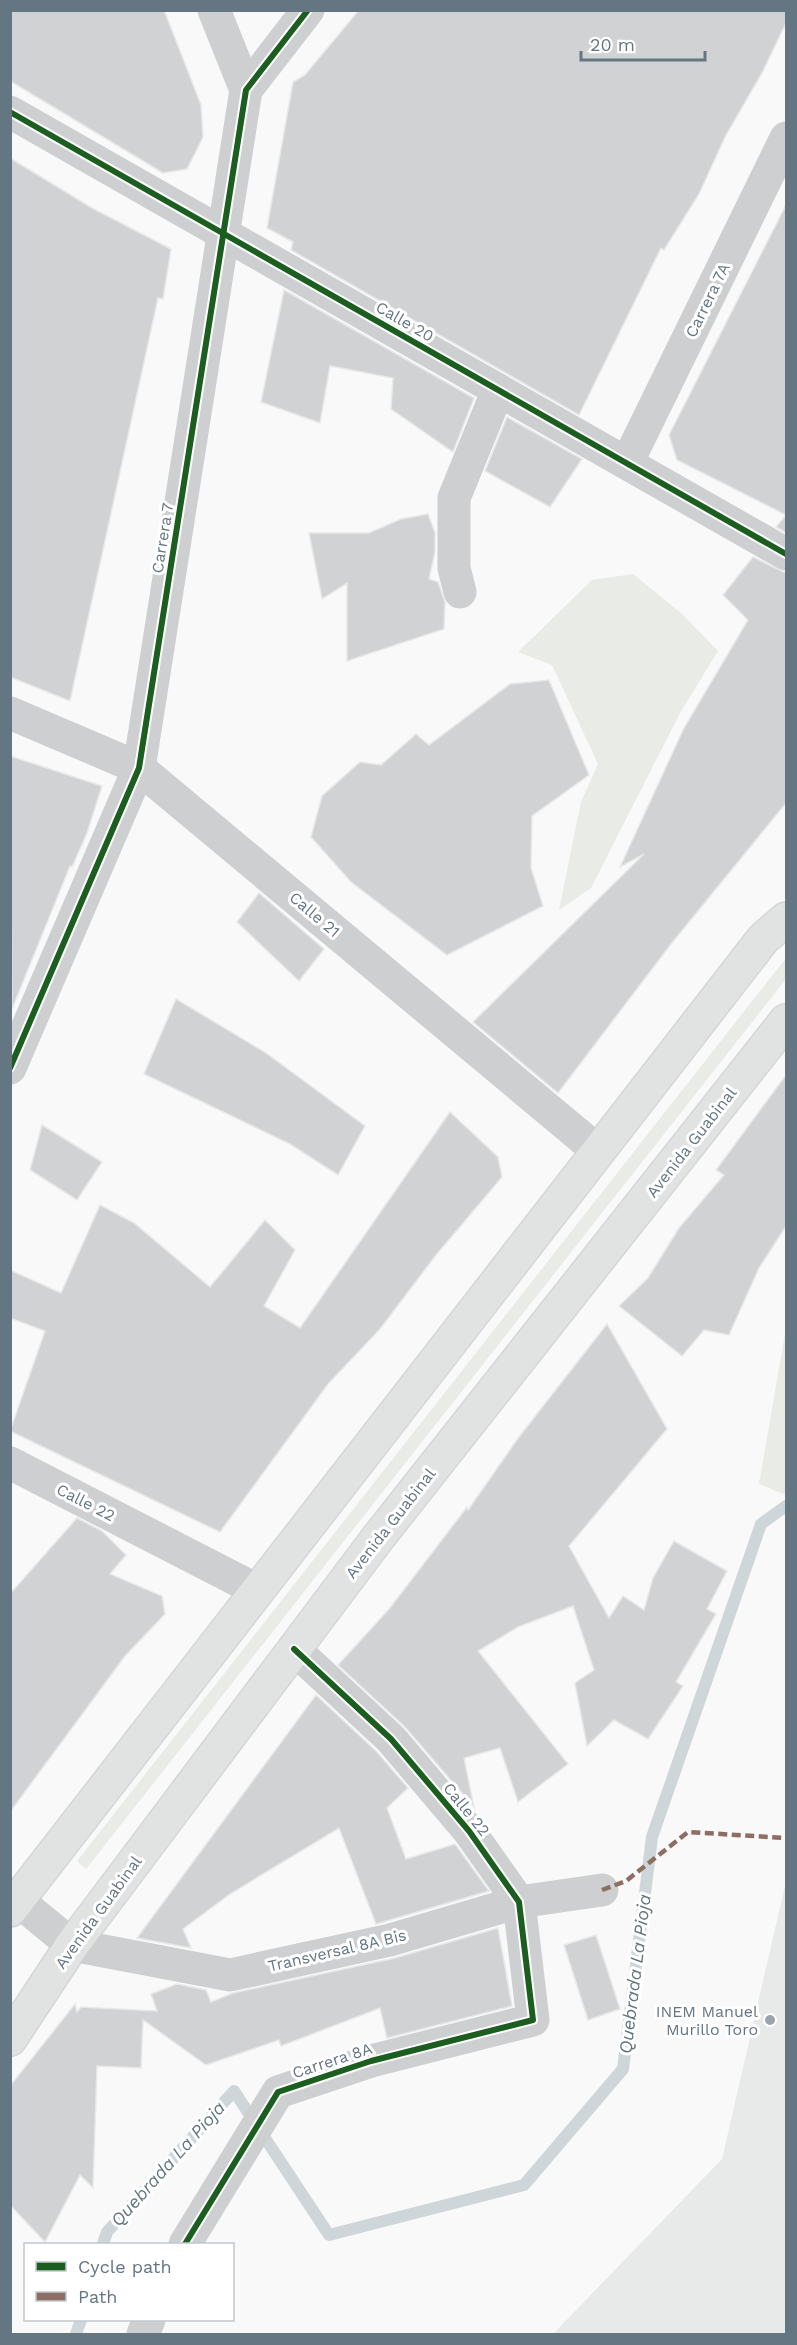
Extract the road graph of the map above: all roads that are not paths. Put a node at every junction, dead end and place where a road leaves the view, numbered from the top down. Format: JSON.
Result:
{"nodes":[{"id":1,"x":214,"y":10,"type":"edge"},
{"id":2,"x":308,"y":10,"type":"edge"},
{"id":3,"x":246,"y":90,"type":"junction"},
{"id":4,"x":10,"y":112,"type":"edge"},
{"id":5,"x":786,"y":138,"type":"edge"},
{"id":6,"x":224,"y":234,"type":"junction"},
{"id":7,"x":498,"y":390,"type":"junction"},
{"id":8,"x":627,"y":463,"type":"junction"},
{"id":9,"x":786,"y":554,"type":"edge"},
{"id":10,"x":460,"y":592,"type":"dead end"},
{"id":11,"x":10,"y":713,"type":"edge"},
{"id":12,"x":139,"y":768,"type":"junction"},
{"id":13,"x":786,"y":919,"type":"edge"},
{"id":14,"x":786,"y":1021,"type":"edge"},
{"id":15,"x":10,"y":1068,"type":"edge"},
{"id":16,"x":598,"y":1151,"type":"junction"},
{"id":17,"x":10,"y":1463,"type":"edge"},
{"id":18,"x":257,"y":1590,"type":"junction"},
{"id":19,"x":298,"y":1653,"type":"junction"},
{"id":20,"x":602,"y":1890,"type":"dead end"},
{"id":21,"x":13,"y":1901,"type":"edge"},
{"id":22,"x":519,"y":1902,"type":"junction"},
{"id":23,"x":72,"y":1945,"type":"junction"},
{"id":24,"x":19,"y":2005,"type":"edge"},
{"id":25,"x":533,"y":2020,"type":"joint"},
{"id":26,"x":10,"y":2039,"type":"edge"},
{"id":27,"x":186,"y":2243,"type":"edge"}],
"edges":[{"from":1,"to":3,"type":"street"},
{"from":2,"to":3,"type":"street","name":"Carrera 7"},
{"from":3,"to":6,"type":"street","name":"Carrera 7"},
{"from":4,"to":6,"type":"street","name":"Calle 20"},
{"from":5,"to":8,"type":"street","name":"Carrera 7A"},
{"from":6,"to":7,"type":"street","name":"Calle 20"},
{"from":6,"to":12,"type":"street","name":"Carrera 7"},
{"from":7,"to":8,"type":"street","name":"Calle 20"},
{"from":7,"to":10,"type":"street"},
{"from":8,"to":9,"type":"street","name":"Calle 20"},
{"from":11,"to":12,"type":"street","name":"Calle 21"},
{"from":12,"to":15,"type":"street","name":"Carrera 7"},
{"from":12,"to":16,"type":"street","name":"Calle 21"},
{"from":13,"to":16,"type":"main road"},
{"from":14,"to":19,"type":"main road","name":"Avenida Guabinal"},
{"from":16,"to":18,"type":"main road"},
{"from":17,"to":18,"type":"street","name":"Calle 22"},
{"from":18,"to":21,"type":"main road"},
{"from":19,"to":22,"type":"street","name":"Calle 22"},
{"from":19,"to":23,"type":"main road","name":"Avenida Guabinal"},
{"from":20,"to":22,"type":"street","name":"Transversal 8A Bis"},
{"from":21,"to":23,"type":"street"},
{"from":22,"to":23,"type":"street","name":"Transversal 8A Bis"},
{"from":22,"to":25,"type":"street","name":"Calle 22"},
{"from":23,"to":24,"type":"main road","name":"Avenida Guabinal"},
{"from":24,"to":26,"type":"main road","name":"Avenida Guabinal"},
{"from":25,"to":27,"type":"street","name":"Carrera 8A"}]}
